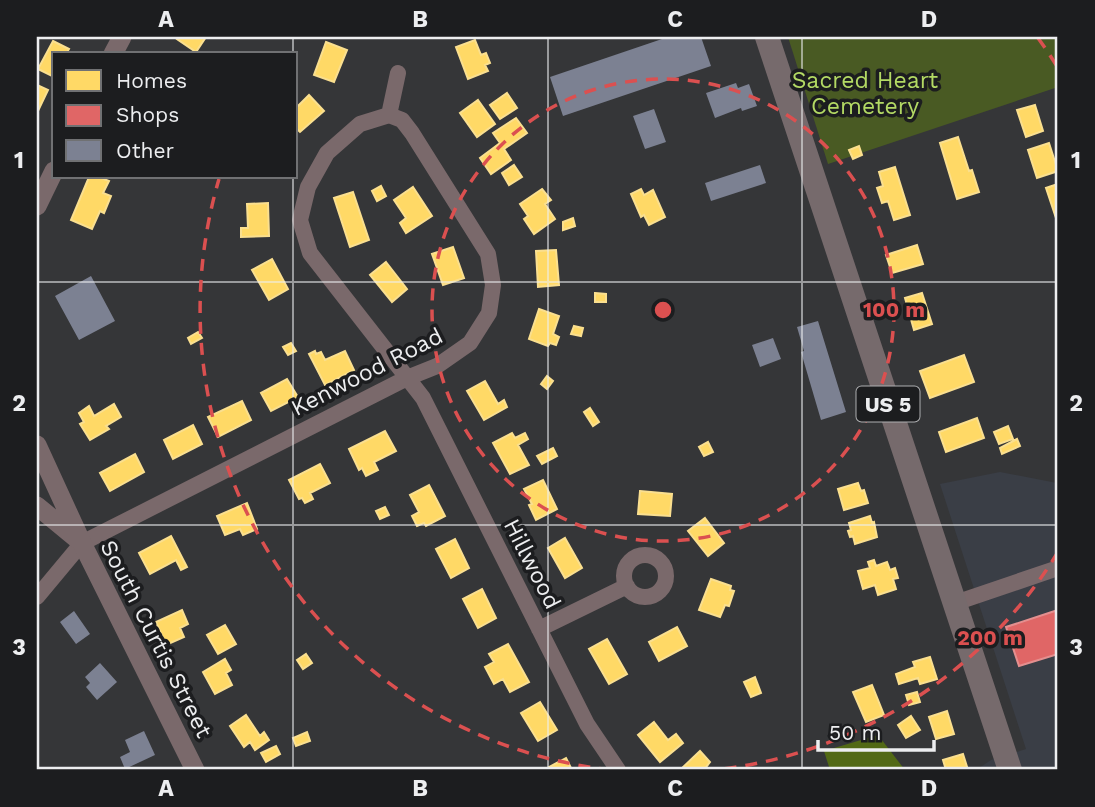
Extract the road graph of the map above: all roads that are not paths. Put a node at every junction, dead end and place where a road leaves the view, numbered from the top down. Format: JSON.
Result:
{"nodes":[{"id":1,"x":767,"y":37,"type":"edge"},
{"id":2,"x":398,"y":73,"type":"dead end"},
{"id":3,"x":389,"y":115,"type":"junction"},
{"id":4,"x":52,"y":175,"type":"edge"},
{"id":5,"x":37,"y":205,"type":"edge"},
{"id":6,"x":407,"y":378,"type":"junction"},
{"id":7,"x":37,"y":446,"type":"edge"},
{"id":8,"x":37,"y":506,"type":"edge"},
{"id":9,"x":82,"y":543,"type":"junction"},
{"id":10,"x":1058,"y":568,"type":"edge"},
{"id":11,"x":627,"y":586,"type":"dead end"},
{"id":12,"x":37,"y":597,"type":"edge"},
{"id":13,"x":955,"y":603,"type":"junction"},
{"id":14,"x":540,"y":629,"type":"junction"},
{"id":15,"x":195,"y":770,"type":"edge"},
{"id":16,"x":618,"y":770,"type":"edge"},
{"id":17,"x":1010,"y":770,"type":"edge"}],
"edges":[{"from":1,"to":13,"type":"main road","number":"US 5"},
{"from":2,"to":3,"type":"street"},
{"from":3,"to":6,"type":"street","name":"Hillwood"},
{"from":3,"to":6,"type":"street","name":"Kenwood Road"},
{"from":4,"to":5,"type":"street"},
{"from":6,"to":9,"type":"street","name":"Kenwood Road"},
{"from":6,"to":14,"type":"street","name":"Hillwood"},
{"from":7,"to":9,"type":"street"},
{"from":8,"to":9,"type":"street","name":"South Curtis Street"},
{"from":9,"to":12,"type":"street"},
{"from":9,"to":15,"type":"street","name":"South Curtis Street"},
{"from":10,"to":13,"type":"street"},
{"from":11,"to":14,"type":"street"},
{"from":13,"to":17,"type":"main road","number":"US 5"},
{"from":14,"to":16,"type":"street","name":"Hillwood"}]}
